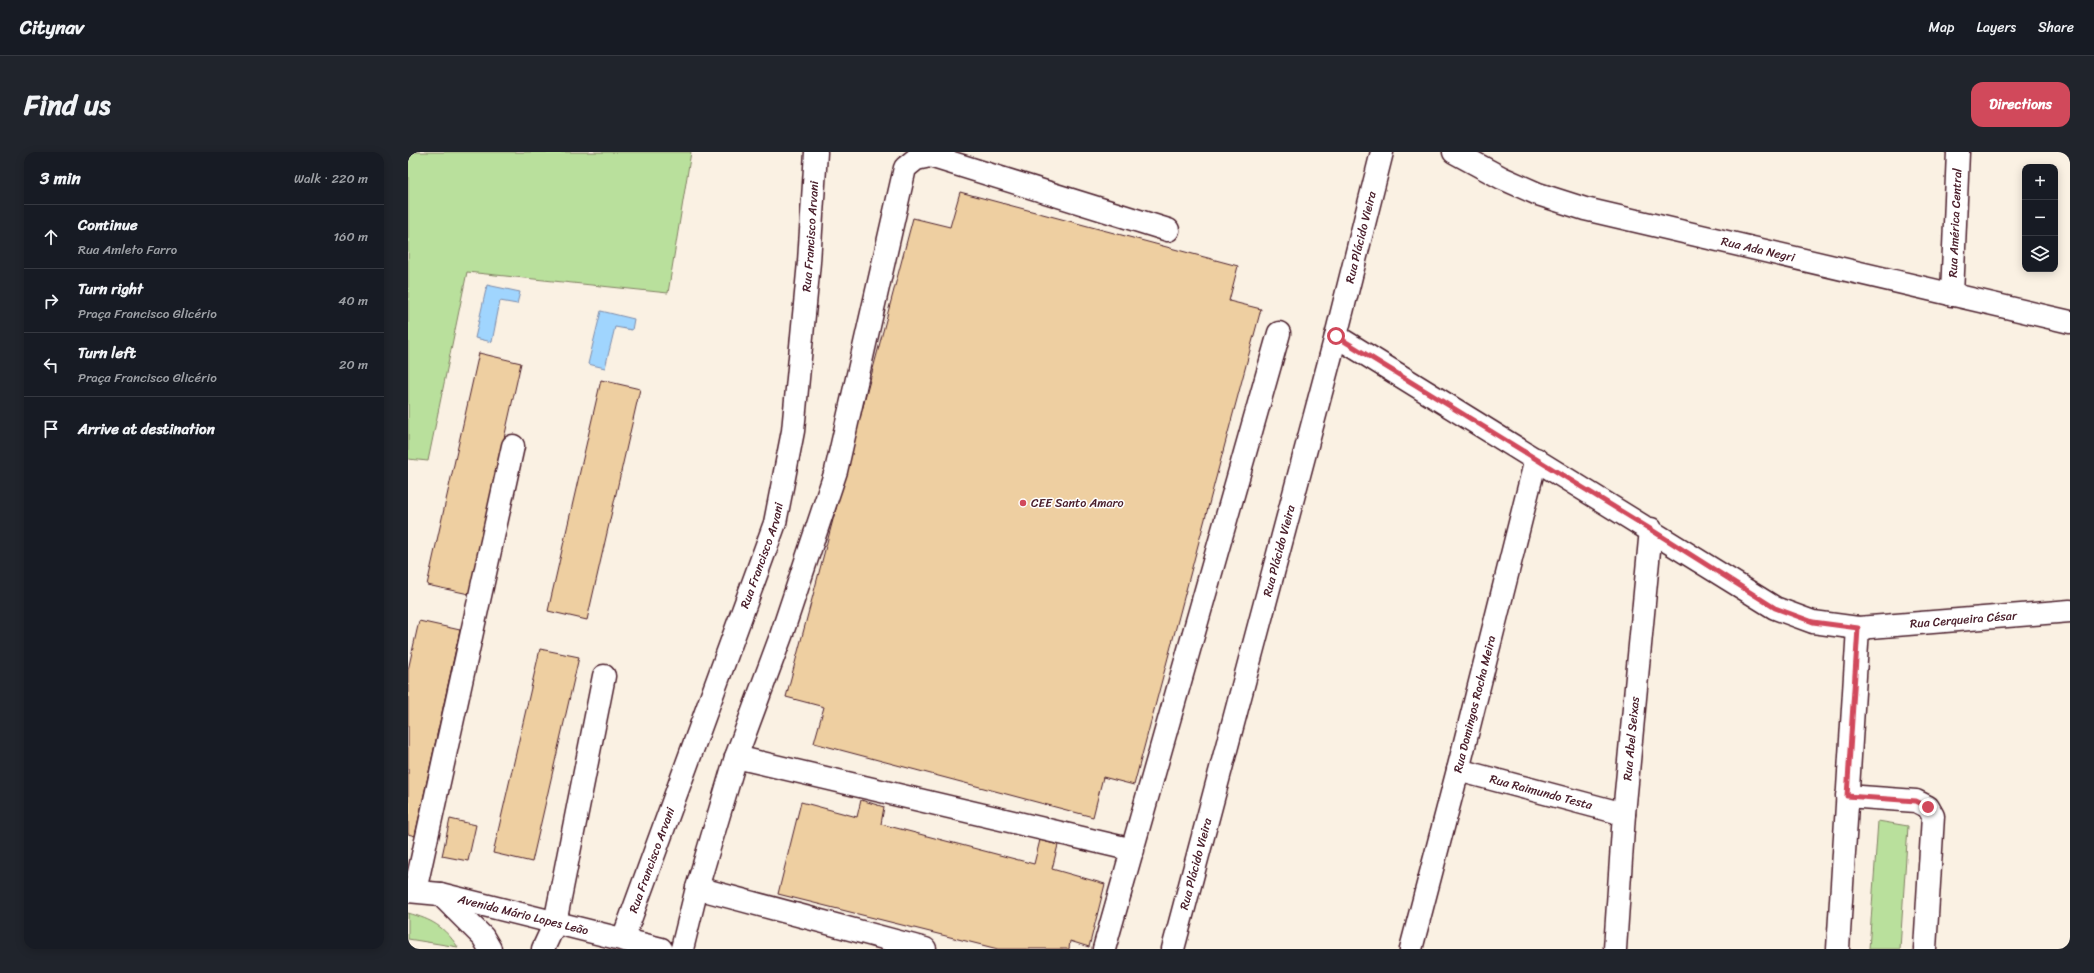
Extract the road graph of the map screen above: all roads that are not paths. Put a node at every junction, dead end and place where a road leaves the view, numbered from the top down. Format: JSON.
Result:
{"nodes":[{"id":1,"x":816,"y":152,"type":"edge"},
{"id":2,"x":1382,"y":152,"type":"edge"},
{"id":3,"x":1454,"y":152,"type":"edge"},
{"id":4,"x":1958,"y":152,"type":"edge"},
{"id":5,"x":1168,"y":230,"type":"dead end"},
{"id":6,"x":1952,"y":294,"type":"junction"},
{"id":7,"x":2070,"y":322,"type":"edge"},
{"id":8,"x":1279,"y":333,"type":"dead end"},
{"id":9,"x":1336,"y":336,"type":"junction"},
{"id":10,"x":513,"y":446,"type":"dead end"},
{"id":11,"x":1536,"y":459,"type":"junction"},
{"id":12,"x":1650,"y":529,"type":"junction"},
{"id":13,"x":2070,"y":611,"type":"edge"},
{"id":14,"x":1858,"y":628,"type":"junction"},
{"id":15,"x":604,"y":676,"type":"dead end"},
{"id":16,"x":736,"y":757,"type":"junction"},
{"id":17,"x":1458,"y":770,"type":"junction"},
{"id":18,"x":1847,"y":796,"type":"junction"},
{"id":19,"x":1624,"y":814,"type":"junction"},
{"id":20,"x":1133,"y":850,"type":"junction"},
{"id":21,"x":697,"y":888,"type":"junction"},
{"id":22,"x":411,"y":891,"type":"edge"},
{"id":23,"x":440,"y":894,"type":"junction"},
{"id":24,"x":555,"y":923,"type":"junction"},
{"id":25,"x":623,"y":939,"type":"junction"},
{"id":26,"x":490,"y":949,"type":"edge"},
{"id":27,"x":543,"y":949,"type":"edge"},
{"id":28,"x":661,"y":949,"type":"edge"},
{"id":29,"x":682,"y":949,"type":"edge"},
{"id":30,"x":925,"y":949,"type":"edge"},
{"id":31,"x":1104,"y":949,"type":"edge"},
{"id":32,"x":1173,"y":949,"type":"edge"},
{"id":33,"x":1411,"y":949,"type":"edge"},
{"id":34,"x":1615,"y":949,"type":"edge"},
{"id":35,"x":1838,"y":949,"type":"edge"},
{"id":36,"x":1925,"y":949,"type":"edge"}],
"edges":[{"from":1,"to":25,"type":"street","name":"Rua Francisco Arvani"},
{"from":2,"to":9,"type":"street","name":"Rua Plácido Vieira"},
{"from":3,"to":6,"type":"street","name":"Rua Ada Negri"},
{"from":4,"to":6,"type":"street","name":"Rua América Central"},
{"from":5,"to":16,"type":"street"},
{"from":6,"to":7,"type":"street","name":"Rua Ada Negri"},
{"from":8,"to":20,"type":"street"},
{"from":9,"to":11,"type":"street","name":"Rua Cerqueira César"},
{"from":9,"to":32,"type":"street","name":"Rua Plácido Vieira"},
{"from":10,"to":22,"type":"street"},
{"from":11,"to":12,"type":"street","name":"Rua Cerqueira César"},
{"from":11,"to":17,"type":"street","name":"Rua Domingos Rocha Meira"},
{"from":12,"to":14,"type":"street","name":"Rua Cerqueira César"},
{"from":12,"to":19,"type":"street","name":"Rua Abel Seixas"},
{"from":13,"to":14,"type":"street","name":"Rua Cerqueira César"},
{"from":14,"to":18,"type":"street"},
{"from":15,"to":24,"type":"street"},
{"from":16,"to":20,"type":"street"},
{"from":16,"to":21,"type":"street"},
{"from":17,"to":19,"type":"street","name":"Rua Raimundo Testa"},
{"from":17,"to":33,"type":"street","name":"Rua Domingos Rocha Meira"},
{"from":18,"to":35,"type":"street"},
{"from":18,"to":36,"type":"street"},
{"from":19,"to":34,"type":"street","name":"Rua Abel Seixas"},
{"from":20,"to":31,"type":"street"},
{"from":21,"to":29,"type":"street"},
{"from":21,"to":30,"type":"street"},
{"from":22,"to":23,"type":"street","name":"Avenida Mário Lopes Leão"},
{"from":23,"to":24,"type":"street","name":"Avenida Mário Lopes Leão"},
{"from":23,"to":26,"type":"street"},
{"from":24,"to":25,"type":"street","name":"Avenida Mário Lopes Leão"},
{"from":24,"to":27,"type":"street"},
{"from":25,"to":28,"type":"street","name":"Avenida Mário Lopes Leão"}]}
